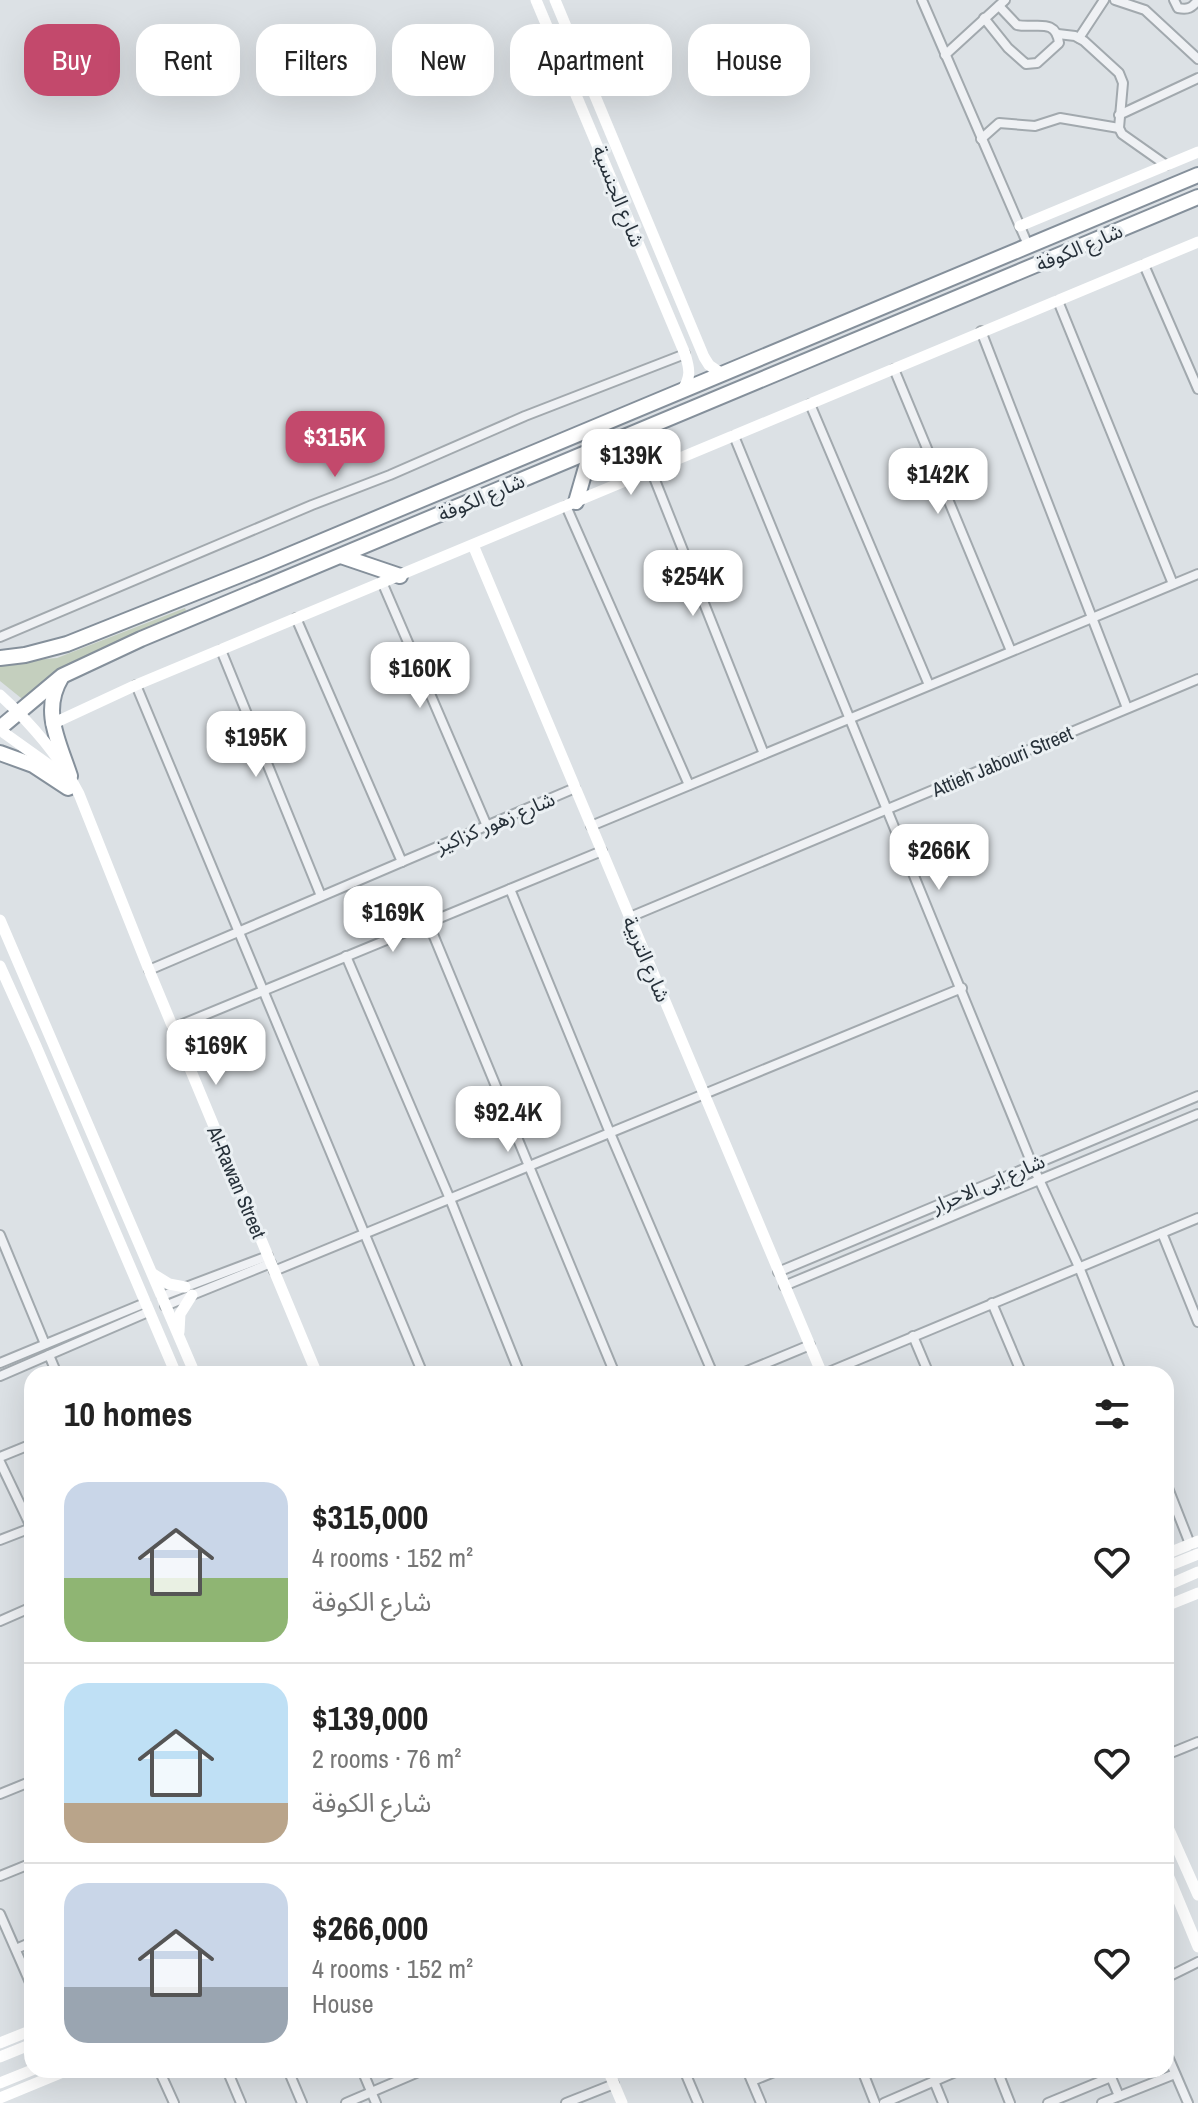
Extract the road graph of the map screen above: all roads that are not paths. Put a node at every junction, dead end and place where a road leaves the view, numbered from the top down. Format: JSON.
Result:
{"nodes":[{"id":1,"x":536,"y":0,"type":"edge"},
{"id":2,"x":555,"y":0,"type":"edge"},
{"id":3,"x":922,"y":0,"type":"edge"},
{"id":4,"x":1104,"y":0,"type":"edge"},
{"id":5,"x":1115,"y":0,"type":"edge"},
{"id":6,"x":1174,"y":0,"type":"edge"},
{"id":7,"x":1198,"y":0,"type":"edge"},
{"id":8,"x":1002,"y":3,"type":"edge"},
{"id":9,"x":984,"y":18,"type":"junction"},
{"id":10,"x":1058,"y":34,"type":"junction"},
{"id":11,"x":1079,"y":38,"type":"junction"},
{"id":12,"x":945,"y":55,"type":"junction"},
{"id":13,"x":1198,"y":59,"type":"edge"},
{"id":14,"x":1198,"y":78,"type":"edge"},
{"id":15,"x":1119,"y":115,"type":"junction"},
{"id":16,"x":1119,"y":128,"type":"junction"},
{"id":17,"x":981,"y":139,"type":"junction"},
{"id":18,"x":1198,"y":152,"type":"edge"},
{"id":19,"x":1166,"y":165,"type":"junction"},
{"id":20,"x":1198,"y":175,"type":"edge"},
{"id":21,"x":1198,"y":197,"type":"edge"},
{"id":22,"x":1020,"y":226,"type":"junction"},
{"id":23,"x":657,"y":241,"type":"junction"},
{"id":24,"x":1198,"y":242,"type":"edge"},
{"id":25,"x":1028,"y":245,"type":"junction"},
{"id":26,"x":640,"y":249,"type":"junction"},
{"id":27,"x":1144,"y":265,"type":"junction"},
{"id":28,"x":1058,"y":301,"type":"junction"},
{"id":29,"x":981,"y":331,"type":"junction"},
{"id":30,"x":701,"y":348,"type":"junction"},
{"id":31,"x":685,"y":354,"type":"junction"},
{"id":32,"x":894,"y":369,"type":"junction"},
{"id":33,"x":724,"y":373,"type":"junction"},
{"id":34,"x":1198,"y":389,"type":"edge"},
{"id":35,"x":740,"y":390,"type":"junction"},
{"id":36,"x":682,"y":392,"type":"junction"},
{"id":37,"x":810,"y":404,"type":"junction"},
{"id":38,"x":734,"y":436,"type":"junction"},
{"id":39,"x":591,"y":450,"type":"junction"},
{"id":40,"x":651,"y":470,"type":"junction"},
{"id":41,"x":571,"y":504,"type":"junction"},
{"id":42,"x":473,"y":545,"type":"junction"},
{"id":43,"x":341,"y":556,"type":"junction"},
{"id":44,"x":1198,"y":574,"type":"edge"},
{"id":45,"x":400,"y":576,"type":"junction"},
{"id":46,"x":382,"y":582,"type":"junction"},
{"id":47,"x":1173,"y":584,"type":"junction"},
{"id":48,"x":296,"y":618,"type":"junction"},
{"id":49,"x":1091,"y":618,"type":"junction"},
{"id":50,"x":0,"y":637,"type":"edge"},
{"id":51,"x":221,"y":650,"type":"junction"},
{"id":52,"x":1011,"y":651,"type":"junction"},
{"id":53,"x":0,"y":658,"type":"edge"},
{"id":54,"x":62,"y":676,"type":"junction"},
{"id":55,"x":1198,"y":679,"type":"edge"},
{"id":56,"x":136,"y":685,"type":"junction"},
{"id":57,"x":929,"y":685,"type":"junction"},
{"id":58,"x":0,"y":695,"type":"edge"},
{"id":59,"x":1127,"y":708,"type":"junction"},
{"id":60,"x":20,"y":712,"type":"junction"},
{"id":61,"x":849,"y":719,"type":"junction"},
{"id":62,"x":52,"y":724,"type":"junction"},
{"id":63,"x":0,"y":729,"type":"edge"},
{"id":64,"x":0,"y":753,"type":"edge"},
{"id":65,"x":764,"y":754,"type":"junction"},
{"id":66,"x":69,"y":782,"type":"junction"},
{"id":67,"x":689,"y":785,"type":"junction"},
{"id":68,"x":575,"y":788,"type":"junction"},
{"id":69,"x":886,"y":809,"type":"junction"},
{"id":70,"x":487,"y":826,"type":"junction"},
{"id":71,"x":591,"y":826,"type":"junction"},
{"id":72,"x":602,"y":851,"type":"junction"},
{"id":73,"x":402,"y":862,"type":"junction"},
{"id":74,"x":510,"y":889,"type":"junction"},
{"id":75,"x":321,"y":896,"type":"junction"},
{"id":76,"x":630,"y":917,"type":"junction"},
{"id":77,"x":0,"y":920,"type":"edge"},
{"id":78,"x":428,"y":922,"type":"junction"},
{"id":79,"x":239,"y":930,"type":"junction"},
{"id":80,"x":346,"y":956,"type":"junction"},
{"id":81,"x":0,"y":966,"type":"edge"},
{"id":82,"x":149,"y":970,"type":"junction"},
{"id":83,"x":962,"y":988,"type":"junction"},
{"id":84,"x":262,"y":991,"type":"junction"},
{"id":85,"x":173,"y":1028,"type":"junction"},
{"id":86,"x":50,"y":1040,"type":"junction"},
{"id":87,"x":36,"y":1046,"type":"junction"},
{"id":88,"x":704,"y":1094,"type":"junction"},
{"id":89,"x":1198,"y":1096,"type":"edge"},
{"id":90,"x":1198,"y":1114,"type":"edge"},
{"id":91,"x":610,"y":1133,"type":"junction"},
{"id":92,"x":1032,"y":1164,"type":"junction"},
{"id":93,"x":531,"y":1165,"type":"junction"},
{"id":94,"x":1039,"y":1180,"type":"junction"},
{"id":95,"x":450,"y":1199,"type":"junction"},
{"id":96,"x":1198,"y":1218,"type":"edge"},
{"id":97,"x":1162,"y":1233,"type":"junction"},
{"id":98,"x":364,"y":1234,"type":"junction"},
{"id":99,"x":0,"y":1235,"type":"edge"},
{"id":100,"x":271,"y":1263,"type":"junction"},
{"id":101,"x":1079,"y":1267,"type":"junction"},
{"id":102,"x":150,"y":1271,"type":"junction"},
{"id":103,"x":778,"y":1272,"type":"junction"},
{"id":104,"x":784,"y":1286,"type":"junction"},
{"id":105,"x":188,"y":1291,"type":"junction"},
{"id":106,"x":164,"y":1301,"type":"junction"},
{"id":107,"x":992,"y":1303,"type":"junction"},
{"id":108,"x":146,"y":1308,"type":"junction"},
{"id":109,"x":1198,"y":1322,"type":"edge"},
{"id":110,"x":913,"y":1336,"type":"junction"},
{"id":111,"x":179,"y":1337,"type":"junction"},
{"id":112,"x":45,"y":1344,"type":"junction"},
{"id":113,"x":810,"y":1345,"type":"junction"},
{"id":114,"x":49,"y":1355,"type":"junction"},
{"id":115,"x":0,"y":1363,"type":"edge"},
{"id":116,"x":54,"y":1366,"type":"edge"},
{"id":117,"x":172,"y":1366,"type":"edge"},
{"id":118,"x":192,"y":1366,"type":"edge"},
{"id":119,"x":314,"y":1366,"type":"edge"},
{"id":120,"x":420,"y":1366,"type":"edge"},
{"id":121,"x":517,"y":1366,"type":"edge"},
{"id":122,"x":612,"y":1366,"type":"edge"},
{"id":123,"x":710,"y":1366,"type":"edge"},
{"id":124,"x":759,"y":1366,"type":"edge"},
{"id":125,"x":819,"y":1366,"type":"edge"},
{"id":126,"x":842,"y":1366,"type":"edge"},
{"id":127,"x":926,"y":1366,"type":"edge"},
{"id":128,"x":1019,"y":1366,"type":"edge"},
{"id":129,"x":1119,"y":1366,"type":"edge"},
{"id":130,"x":0,"y":1376,"type":"edge"},
{"id":131,"x":24,"y":1448,"type":"edge"},
{"id":132,"x":0,"y":1460,"type":"edge"},
{"id":133,"x":1174,"y":1500,"type":"edge"},
{"id":134,"x":24,"y":1511,"type":"edge"},
{"id":135,"x":24,"y":1531,"type":"edge"},
{"id":136,"x":0,"y":1540,"type":"edge"},
{"id":137,"x":1195,"y":1546,"type":"edge"},
{"id":138,"x":1174,"y":1552,"type":"edge"},
{"id":139,"x":1174,"y":1561,"type":"edge"},
{"id":140,"x":1198,"y":1572,"type":"edge"},
{"id":141,"x":1174,"y":1582,"type":"edge"},
{"id":142,"x":1198,"y":1593,"type":"edge"},
{"id":143,"x":1174,"y":1603,"type":"edge"},
{"id":144,"x":24,"y":1610,"type":"edge"},
{"id":145,"x":0,"y":1621,"type":"edge"},
{"id":146,"x":1198,"y":1742,"type":"edge"},
{"id":147,"x":1174,"y":1752,"type":"edge"},
{"id":148,"x":24,"y":1784,"type":"edge"},
{"id":149,"x":0,"y":1794,"type":"edge"},
{"id":150,"x":1174,"y":1841,"type":"edge"},
{"id":151,"x":24,"y":1866,"type":"edge"},
{"id":152,"x":0,"y":1876,"type":"edge"},
{"id":153,"x":1174,"y":1886,"type":"edge"},
{"id":154,"x":1198,"y":1895,"type":"edge"},
{"id":155,"x":0,"y":1914,"type":"edge"},
{"id":156,"x":1194,"y":1927,"type":"edge"},
{"id":157,"x":24,"y":1946,"type":"edge"},
{"id":158,"x":1198,"y":1947,"type":"edge"},
{"id":159,"x":16,"y":1949,"type":"junction"},
{"id":160,"x":1198,"y":1962,"type":"edge"},
{"id":161,"x":24,"y":1968,"type":"edge"},
{"id":162,"x":1174,"y":1974,"type":"edge"},
{"id":163,"x":24,"y":2033,"type":"edge"},
{"id":164,"x":0,"y":2043,"type":"edge"},
{"id":165,"x":24,"y":2047,"type":"edge"},
{"id":166,"x":0,"y":2057,"type":"edge"},
{"id":167,"x":24,"y":2073,"type":"edge"},
{"id":168,"x":1175,"y":2074,"type":"edge"},
{"id":169,"x":49,"y":2078,"type":"edge"},
{"id":170,"x":162,"y":2078,"type":"edge"},
{"id":171,"x":230,"y":2078,"type":"edge"},
{"id":172,"x":291,"y":2078,"type":"edge"},
{"id":173,"x":366,"y":2078,"type":"edge"},
{"id":174,"x":404,"y":2078,"type":"edge"},
{"id":175,"x":611,"y":2078,"type":"edge"},
{"id":176,"x":687,"y":2078,"type":"edge"},
{"id":177,"x":751,"y":2078,"type":"edge"},
{"id":178,"x":759,"y":2078,"type":"edge"},
{"id":179,"x":865,"y":2078,"type":"edge"},
{"id":180,"x":941,"y":2078,"type":"edge"},
{"id":181,"x":1000,"y":2078,"type":"edge"},
{"id":182,"x":1101,"y":2078,"type":"edge"},
{"id":183,"x":1112,"y":2078,"type":"edge"},
{"id":184,"x":1165,"y":2078,"type":"edge"},
{"id":185,"x":752,"y":2081,"type":"junction"},
{"id":186,"x":934,"y":2081,"type":"junction"},
{"id":187,"x":0,"y":2083,"type":"edge"},
{"id":188,"x":614,"y":2084,"type":"junction"},
{"id":189,"x":372,"y":2092,"type":"junction"},
{"id":190,"x":1119,"y":2096,"type":"junction"},
{"id":191,"x":0,"y":2098,"type":"edge"},
{"id":192,"x":171,"y":2102,"type":"edge"},
{"id":193,"x":241,"y":2103,"type":"edge"},
{"id":194,"x":302,"y":2103,"type":"edge"},
{"id":195,"x":346,"y":2103,"type":"edge"},
{"id":196,"x":376,"y":2103,"type":"edge"},
{"id":197,"x":566,"y":2103,"type":"edge"},
{"id":198,"x":622,"y":2103,"type":"edge"},
{"id":199,"x":698,"y":2103,"type":"edge"},
{"id":200,"x":761,"y":2103,"type":"edge"},
{"id":201,"x":875,"y":2103,"type":"edge"},
{"id":202,"x":884,"y":2103,"type":"edge"},
{"id":203,"x":943,"y":2103,"type":"edge"},
{"id":204,"x":1010,"y":2103,"type":"edge"},
{"id":205,"x":1048,"y":2103,"type":"edge"},
{"id":206,"x":1102,"y":2103,"type":"edge"},
{"id":207,"x":1188,"y":2103,"type":"edge"}],
"edges":[{"from":1,"to":26,"type":"main road","name":"شارع الجنسية"},
{"from":2,"to":23,"type":"main road","name":"شارع الجنسية"},
{"from":3,"to":12,"type":"street"},
{"from":4,"to":11,"type":"street"},
{"from":5,"to":13,"type":"street"},
{"from":6,"to":7,"type":"street"},
{"from":8,"to":9,"type":"street"},
{"from":8,"to":10,"type":"street"},
{"from":9,"to":10,"type":"street"},
{"from":9,"to":12,"type":"street"},
{"from":10,"to":11,"type":"street"},
{"from":11,"to":15,"type":"street"},
{"from":12,"to":17,"type":"street"},
{"from":14,"to":15,"type":"street"},
{"from":15,"to":16,"type":"street"},
{"from":16,"to":17,"type":"street"},
{"from":16,"to":19,"type":"street"},
{"from":17,"to":22,"type":"street"},
{"from":18,"to":19,"type":"main road"},
{"from":19,"to":22,"type":"main road"},
{"from":20,"to":25,"type":"highway","name":"شارع الكوفة"},
{"from":21,"to":35,"type":"highway","name":"شارع الكوفة"},
{"from":22,"to":25,"type":"street"},
{"from":23,"to":26,"type":"main road"},
{"from":23,"to":30,"type":"main road","name":"شارع الجنسية"},
{"from":24,"to":27,"type":"main road"},
{"from":25,"to":33,"type":"highway","name":"شارع الكوفة"},
{"from":26,"to":31,"type":"main road","name":"شارع الجنسية"},
{"from":27,"to":28,"type":"main road"},
{"from":27,"to":34,"type":"street"},
{"from":28,"to":29,"type":"main road"},
{"from":28,"to":47,"type":"street"},
{"from":29,"to":32,"type":"main road"},
{"from":29,"to":49,"type":"street"},
{"from":30,"to":31,"type":"main road"},
{"from":30,"to":33,"type":"main road","name":"شارع الجنسية"},
{"from":31,"to":36,"type":"main road","name":"شارع الجنسية"},
{"from":31,"to":50,"type":"street"},
{"from":32,"to":37,"type":"main road"},
{"from":32,"to":52,"type":"street"},
{"from":33,"to":35,"type":"highway"},
{"from":33,"to":36,"type":"highway","name":"شارع الكوفة"},
{"from":35,"to":39,"type":"highway","name":"شارع الكوفة"},
{"from":36,"to":53,"type":"highway","name":"شارع الكوفة"},
{"from":37,"to":38,"type":"main road"},
{"from":37,"to":57,"type":"street"},
{"from":38,"to":40,"type":"main road"},
{"from":38,"to":61,"type":"street"},
{"from":39,"to":41,"type":"highway"},
{"from":39,"to":43,"type":"highway","name":"شارع الكوفة"},
{"from":40,"to":41,"type":"main road"},
{"from":40,"to":65,"type":"street"},
{"from":41,"to":42,"type":"main road"},
{"from":41,"to":67,"type":"street"},
{"from":42,"to":45,"type":"main road"},
{"from":42,"to":68,"type":"main road","name":"شارع التربية"},
{"from":43,"to":45,"type":"highway"},
{"from":43,"to":54,"type":"highway","name":"شارع الكوفة"},
{"from":44,"to":47,"type":"street"},
{"from":45,"to":46,"type":"main road"},
{"from":46,"to":48,"type":"main road"},
{"from":46,"to":70,"type":"street"},
{"from":47,"to":49,"type":"street"},
{"from":48,"to":51,"type":"main road"},
{"from":48,"to":73,"type":"street"},
{"from":49,"to":52,"type":"street"},
{"from":49,"to":59,"type":"street"},
{"from":51,"to":56,"type":"main road"},
{"from":51,"to":75,"type":"street"},
{"from":52,"to":57,"type":"street"},
{"from":54,"to":60,"type":"highway","name":"شارع الكوفة"},
{"from":54,"to":62,"type":"highway"},
{"from":55,"to":59,"type":"street","name":"Attieh Jabouri Street"},
{"from":56,"to":62,"type":"main road"},
{"from":56,"to":79,"type":"street"},
{"from":57,"to":61,"type":"street"},
{"from":58,"to":60,"type":"main road","name":"Al-Rawan Street"},
{"from":59,"to":69,"type":"street","name":"Attieh Jabouri Street"},
{"from":60,"to":63,"type":"highway","name":"شارع الكوفة"},
{"from":60,"to":66,"type":"main road","name":"Al-Rawan Street"},
{"from":61,"to":65,"type":"street"},
{"from":61,"to":69,"type":"street"},
{"from":62,"to":66,"type":"highway"},
{"from":63,"to":66,"type":"main road","name":"Al-Rawan Street"},
{"from":64,"to":66,"type":"highway"},
{"from":65,"to":67,"type":"street"},
{"from":66,"to":82,"type":"main road","name":"Al-Rawan Street"},
{"from":67,"to":71,"type":"street"},
{"from":68,"to":70,"type":"street","name":"شارع زهور كزاكيز"},
{"from":68,"to":71,"type":"main road","name":"شارع التربية"},
{"from":69,"to":76,"type":"street","name":"Attieh Jabouri Street"},
{"from":69,"to":83,"type":"street"},
{"from":70,"to":73,"type":"street","name":"شارع زهور كزاكيز"},
{"from":71,"to":72,"type":"main road","name":"شارع التربية"},
{"from":72,"to":74,"type":"street"},
{"from":72,"to":76,"type":"main road","name":"شارع التربية"},
{"from":73,"to":75,"type":"street","name":"شارع زهور كزاكيز"},
{"from":74,"to":78,"type":"street"},
{"from":74,"to":91,"type":"street"},
{"from":75,"to":79,"type":"street","name":"شارع زهور كزاكيز"},
{"from":76,"to":88,"type":"main road","name":"شارع التربية"},
{"from":77,"to":86,"type":"main road"},
{"from":78,"to":80,"type":"street"},
{"from":78,"to":93,"type":"street"},
{"from":79,"to":82,"type":"street","name":"شارع زهور كزاكيز"},
{"from":79,"to":84,"type":"street"},
{"from":80,"to":84,"type":"street"},
{"from":80,"to":95,"type":"street"},
{"from":81,"to":87,"type":"main road"},
{"from":82,"to":85,"type":"main road","name":"Al-Rawan Street"},
{"from":83,"to":88,"type":"street"},
{"from":83,"to":92,"type":"street"},
{"from":84,"to":85,"type":"street"},
{"from":84,"to":98,"type":"street"},
{"from":85,"to":100,"type":"main road","name":"Al-Rawan Street"},
{"from":86,"to":87,"type":"main road"},
{"from":86,"to":102,"type":"main road"},
{"from":87,"to":108,"type":"main road"},
{"from":88,"to":91,"type":"street"},
{"from":88,"to":103,"type":"main road","name":"شارع التربية"},
{"from":89,"to":92,"type":"street","name":"شارع ابی الاحرار"},
{"from":90,"to":94,"type":"street","name":"شارع ابی الاحرار"},
{"from":91,"to":93,"type":"street"},
{"from":91,"to":123,"type":"street"},
{"from":92,"to":94,"type":"street"},
{"from":92,"to":103,"type":"street","name":"شارع ابی الاحرار"},
{"from":93,"to":95,"type":"street"},
{"from":93,"to":122,"type":"street"},
{"from":94,"to":101,"type":"street"},
{"from":94,"to":104,"type":"street","name":"شارع ابی الاحرار"},
{"from":95,"to":98,"type":"street"},
{"from":95,"to":121,"type":"street"},
{"from":96,"to":97,"type":"street"},
{"from":97,"to":101,"type":"street"},
{"from":97,"to":109,"type":"street"},
{"from":98,"to":100,"type":"street"},
{"from":98,"to":120,"type":"street"},
{"from":99,"to":112,"type":"street"},
{"from":100,"to":105,"type":"street"},
{"from":100,"to":119,"type":"main road","name":"Al-Rawan Street"},
{"from":101,"to":107,"type":"street"},
{"from":101,"to":129,"type":"street"},
{"from":102,"to":105,"type":"main road"},
{"from":102,"to":106,"type":"main road"},
{"from":103,"to":104,"type":"main road","name":"شارع التربية"},
{"from":104,"to":113,"type":"main road","name":"شارع التربية"},
{"from":105,"to":106,"type":"street"},
{"from":105,"to":111,"type":"main road"},
{"from":106,"to":111,"type":"main road"},
{"from":107,"to":110,"type":"street"},
{"from":107,"to":128,"type":"street"},
{"from":108,"to":112,"type":"street"},
{"from":108,"to":114,"type":"street"},
{"from":108,"to":117,"type":"main road"},
{"from":110,"to":126,"type":"street"},
{"from":110,"to":127,"type":"street"},
{"from":111,"to":118,"type":"main road"},
{"from":112,"to":115,"type":"street"},
{"from":113,"to":124,"type":"street"},
{"from":113,"to":125,"type":"main road","name":"شارع التربية"},
{"from":114,"to":116,"type":"street"},
{"from":114,"to":130,"type":"street"},
{"from":131,"to":132,"type":"street"},
{"from":132,"to":134,"type":"street"},
{"from":133,"to":137,"type":"street"},
{"from":135,"to":136,"type":"street"},
{"from":137,"to":138,"type":"main road"},
{"from":137,"to":139,"type":"main road"},
{"from":140,"to":141,"type":"main road"},
{"from":142,"to":143,"type":"main road"},
{"from":144,"to":145,"type":"street"},
{"from":146,"to":147,"type":"street"},
{"from":148,"to":149,"type":"street"},
{"from":150,"to":154,"type":"main road"},
{"from":151,"to":152,"type":"street"},
{"from":153,"to":156,"type":"main road"},
{"from":155,"to":159,"type":"street"},
{"from":156,"to":158,"type":"main road"},
{"from":157,"to":159,"type":"street"},
{"from":159,"to":161,"type":"street"},
{"from":160,"to":162,"type":"street"},
{"from":163,"to":164,"type":"main road"},
{"from":165,"to":166,"type":"main road"},
{"from":167,"to":187,"type":"main road"},
{"from":168,"to":207,"type":"street"},
{"from":169,"to":191,"type":"main road"},
{"from":170,"to":192,"type":"street"},
{"from":171,"to":193,"type":"street"},
{"from":172,"to":194,"type":"street"},
{"from":173,"to":189,"type":"street"},
{"from":174,"to":189,"type":"street"},
{"from":175,"to":188,"type":"main road"},
{"from":176,"to":199,"type":"street"},
{"from":177,"to":185,"type":"street"},
{"from":178,"to":185,"type":"street"},
{"from":179,"to":201,"type":"street"},
{"from":180,"to":186,"type":"street"},
{"from":181,"to":204,"type":"street"},
{"from":182,"to":205,"type":"street"},
{"from":183,"to":190,"type":"street"},
{"from":184,"to":190,"type":"street"},
{"from":185,"to":200,"type":"street"},
{"from":186,"to":202,"type":"street"},
{"from":186,"to":203,"type":"street"},
{"from":188,"to":197,"type":"street"},
{"from":188,"to":198,"type":"main road"},
{"from":189,"to":195,"type":"street"},
{"from":189,"to":196,"type":"street"},
{"from":190,"to":206,"type":"street"}]}
